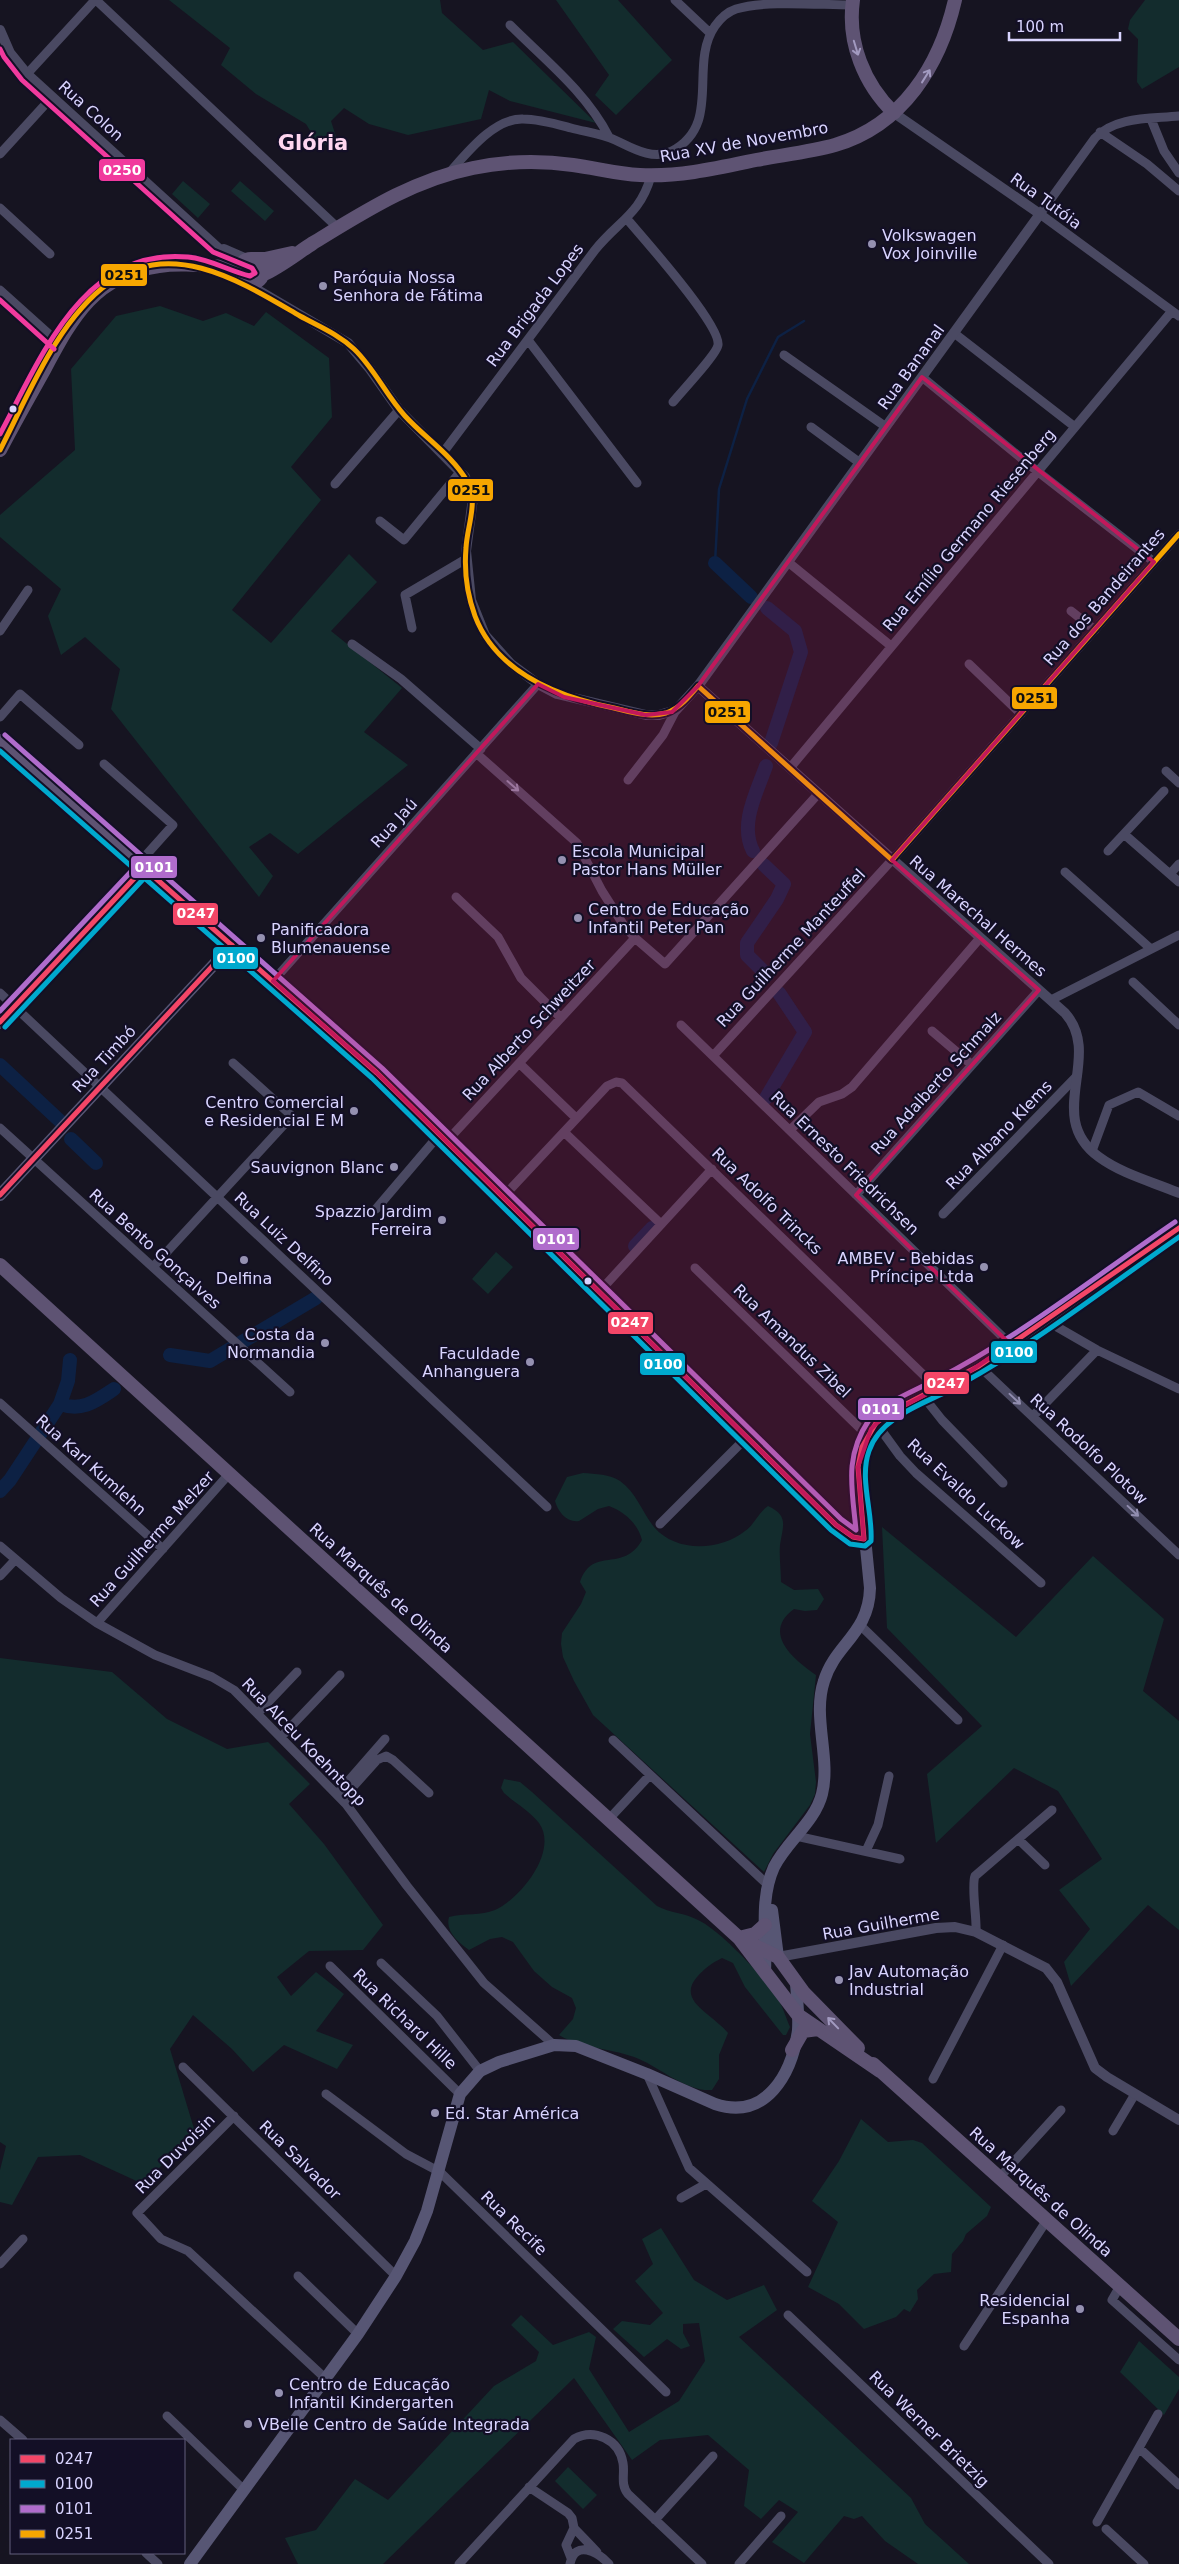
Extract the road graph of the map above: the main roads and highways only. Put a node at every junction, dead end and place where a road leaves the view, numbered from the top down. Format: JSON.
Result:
{"nodes":[{"id":1,"x":955,"y":0,"type":"edge"},
{"id":2,"x":853,"y":3,"type":"edge"},
{"id":3,"x":894,"y":113,"type":"junction"},
{"id":4,"x":302,"y":250,"type":"junction"},
{"id":5,"x":244,"y":270,"type":"junction"},
{"id":6,"x":262,"y":276,"type":"junction"},
{"id":7,"x":0,"y":450,"type":"edge"},
{"id":8,"x":0,"y":741,"type":"edge"},
{"id":9,"x":142,"y":866,"type":"junction"},
{"id":10,"x":232,"y":946,"type":"junction"},
{"id":11,"x":0,"y":1022,"type":"edge"},
{"id":12,"x":0,"y":1194,"type":"edge"},
{"id":13,"x":1179,"y":1228,"type":"edge"},
{"id":14,"x":0,"y":1265,"type":"edge"},
{"id":15,"x":864,"y":1539,"type":"junction"},
{"id":16,"x":768,"y":1885,"type":"junction"},
{"id":17,"x":765,"y":1925,"type":"junction"},
{"id":18,"x":739,"y":1938,"type":"junction"},
{"id":19,"x":772,"y":1954,"type":"junction"},
{"id":20,"x":765,"y":1972,"type":"junction"},
{"id":21,"x":796,"y":1984,"type":"junction"},
{"id":22,"x":783,"y":1997,"type":"junction"},
{"id":23,"x":798,"y":2015,"type":"junction"},
{"id":24,"x":818,"y":2029,"type":"junction"},
{"id":25,"x":792,"y":2050,"type":"junction"},
{"id":26,"x":880,"y":2071,"type":"junction"},
{"id":27,"x":1179,"y":2339,"type":"edge"},
{"id":28,"x":190,"y":2564,"type":"edge"}],
"edges":[{"from":3,"to":1,"type":"main road","name":"Rua XV de Novembro","one_way":true},
{"from":2,"to":3,"type":"main road","one_way":true},
{"from":3,"to":4,"type":"main road","name":"Rua XV de Novembro"},
{"from":4,"to":5,"type":"main road","name":"Rua XV de Novembro"},
{"from":4,"to":6,"type":"main road","name":"Rua XV de Novembro"},
{"from":5,"to":6,"type":"main road","name":"Rua XV de Novembro"},
{"from":5,"to":6,"type":"main road"},
{"from":5,"to":7,"type":"main road","name":"Rua XV de Novembro"},
{"from":8,"to":9,"type":"main road"},
{"from":9,"to":10,"type":"main road"},
{"from":9,"to":11,"type":"main road"},
{"from":10,"to":12,"type":"main road","name":"Rua Timbó"},
{"from":10,"to":15,"type":"main road"},
{"from":13,"to":15,"type":"main road"},
{"from":14,"to":18,"type":"main road","name":"Rua Marquês de Olinda"},
{"from":15,"to":16,"type":"main road"},
{"from":16,"to":17,"type":"main road"},
{"from":16,"to":19,"type":"main road"},
{"from":17,"to":18,"type":"main road"},
{"from":17,"to":19,"type":"main road"},
{"from":18,"to":19,"type":"main road","name":"Rua Marquês de Olinda"},
{"from":18,"to":20,"type":"main road","name":"Rua Marquês de Olinda"},
{"from":19,"to":20,"type":"main road"},
{"from":19,"to":21,"type":"main road","name":"Rua Marquês de Olinda"},
{"from":20,"to":22,"type":"main road","name":"Rua Marquês de Olinda"},
{"from":21,"to":22,"type":"main road"},
{"from":21,"to":23,"type":"main road"},
{"from":26,"to":21,"type":"main road","name":"Rua Marquês de Olinda","one_way":true},
{"from":22,"to":23,"type":"main road","name":"Rua Marquês de Olinda"},
{"from":22,"to":25,"type":"main road"},
{"from":23,"to":24,"type":"main road","name":"Rua Marquês de Olinda"},
{"from":23,"to":25,"type":"main road"},
{"from":24,"to":25,"type":"main road"},
{"from":24,"to":26,"type":"main road","name":"Rua Marquês de Olinda"},
{"from":25,"to":28,"type":"main road"},
{"from":26,"to":27,"type":"main road","name":"Rua Marquês de Olinda"}]}
